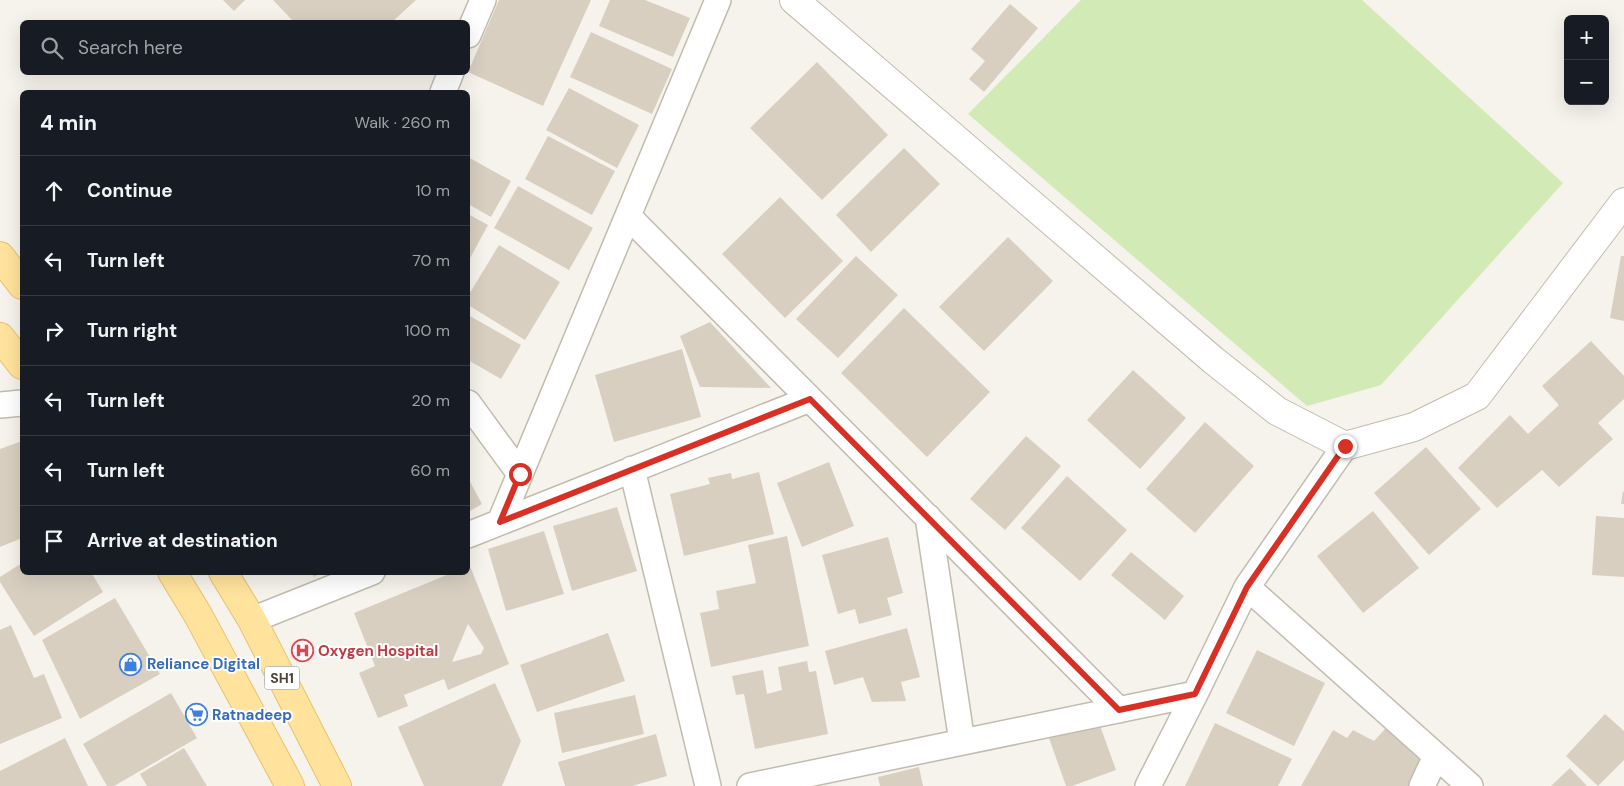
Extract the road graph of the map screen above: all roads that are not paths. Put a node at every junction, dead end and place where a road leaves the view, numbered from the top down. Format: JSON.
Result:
{"nodes":[{"id":1,"x":483,"y":0,"type":"edge"},
{"id":2,"x":718,"y":0,"type":"edge"},
{"id":3,"x":794,"y":0,"type":"edge"},
{"id":4,"x":470,"y":30,"type":"edge"},
{"id":5,"x":450,"y":75,"type":"edge"},
{"id":6,"x":444,"y":90,"type":"edge"},
{"id":7,"x":1624,"y":202,"type":"edge"},
{"id":8,"x":628,"y":216,"type":"junction"},
{"id":9,"x":0,"y":256,"type":"edge"},
{"id":10,"x":20,"y":282,"type":"edge"},
{"id":11,"x":0,"y":337,"type":"edge"},
{"id":12,"x":20,"y":362,"type":"edge"},
{"id":13,"x":810,"y":399,"type":"junction"},
{"id":14,"x":20,"y":403,"type":"edge"},
{"id":15,"x":0,"y":405,"type":"edge"},
{"id":16,"x":470,"y":406,"type":"edge"},
{"id":17,"x":1345,"y":446,"type":"junction"},
{"id":18,"x":632,"y":469,"type":"junction"},
{"id":19,"x":520,"y":474,"type":"junction"},
{"id":20,"x":928,"y":517,"type":"junction"},
{"id":21,"x":500,"y":522,"type":"junction"},
{"id":22,"x":470,"y":534,"type":"edge"},
{"id":23,"x":174,"y":575,"type":"edge"},
{"id":24,"x":225,"y":575,"type":"edge"},
{"id":25,"x":364,"y":575,"type":"edge"},
{"id":26,"x":1247,"y":587,"type":"junction"},
{"id":27,"x":252,"y":620,"type":"junction"},
{"id":28,"x":1195,"y":694,"type":"junction"},
{"id":29,"x":1119,"y":710,"type":"junction"},
{"id":30,"x":962,"y":742,"type":"junction"},
{"id":31,"x":1436,"y":756,"type":"junction"},
{"id":32,"x":842,"y":777,"type":"edge"},
{"id":33,"x":290,"y":786,"type":"edge"},
{"id":34,"x":337,"y":786,"type":"edge"},
{"id":35,"x":708,"y":786,"type":"edge"},
{"id":36,"x":750,"y":786,"type":"edge"},
{"id":37,"x":1148,"y":786,"type":"edge"},
{"id":38,"x":1422,"y":786,"type":"edge"},
{"id":39,"x":1470,"y":786,"type":"edge"}],
"edges":[{"from":1,"to":4,"type":"street"},
{"from":2,"to":8,"type":"street"},
{"from":3,"to":17,"type":"street"},
{"from":5,"to":6,"type":"street"},
{"from":7,"to":17,"type":"street"},
{"from":8,"to":13,"type":"street"},
{"from":8,"to":19,"type":"street"},
{"from":9,"to":10,"type":"main road"},
{"from":11,"to":12,"type":"main road"},
{"from":13,"to":18,"type":"street"},
{"from":13,"to":20,"type":"street"},
{"from":14,"to":15,"type":"street"},
{"from":16,"to":19,"type":"street"},
{"from":17,"to":26,"type":"street"},
{"from":18,"to":21,"type":"street"},
{"from":18,"to":35,"type":"street"},
{"from":19,"to":21,"type":"street"},
{"from":20,"to":29,"type":"street"},
{"from":20,"to":30,"type":"street"},
{"from":21,"to":22,"type":"street"},
{"from":23,"to":33,"type":"main road"},
{"from":24,"to":27,"type":"main road","number":"SH1"},
{"from":25,"to":27,"type":"street"},
{"from":26,"to":28,"type":"street"},
{"from":26,"to":31,"type":"street"},
{"from":27,"to":34,"type":"main road","number":"SH1"},
{"from":28,"to":29,"type":"street"},
{"from":28,"to":37,"type":"street"},
{"from":29,"to":30,"type":"street"},
{"from":30,"to":32,"type":"street"},
{"from":31,"to":38,"type":"street"},
{"from":31,"to":39,"type":"street"},
{"from":32,"to":36,"type":"street"}]}
